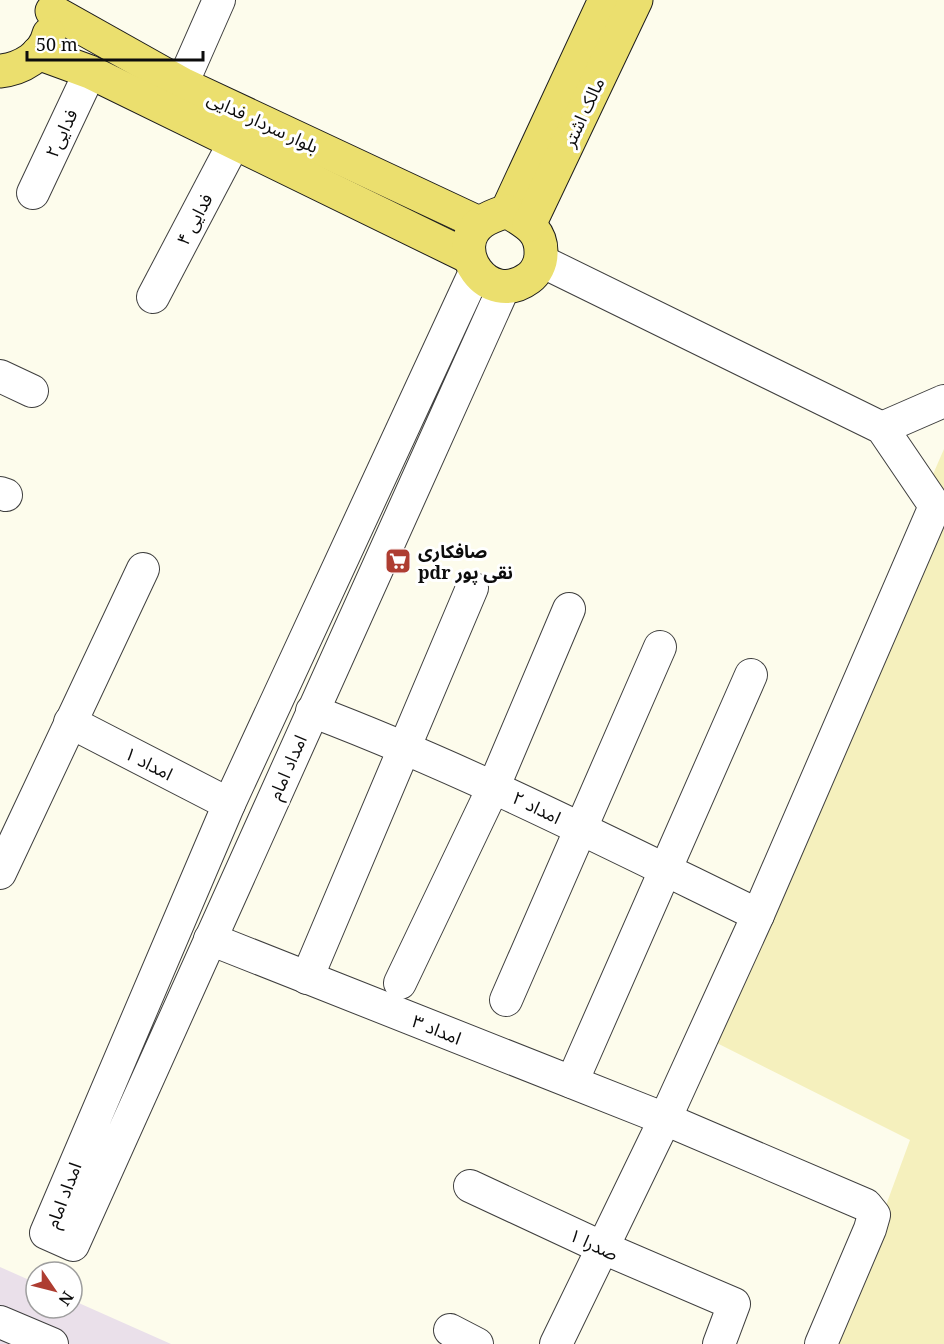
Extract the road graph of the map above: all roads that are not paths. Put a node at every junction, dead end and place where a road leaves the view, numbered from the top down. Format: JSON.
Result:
{"nodes":[{"id":1,"x":219,"y":0,"type":"edge"},
{"id":2,"x":605,"y":0,"type":"edge"},
{"id":3,"x":636,"y":0,"type":"edge"},
{"id":4,"x":50,"y":6,"type":"edge"},
{"id":5,"x":38,"y":53,"type":"junction"},
{"id":6,"x":0,"y":71,"type":"edge"},
{"id":7,"x":90,"y":72,"type":"junction"},
{"id":8,"x":182,"y":84,"type":"junction"},
{"id":9,"x":235,"y":141,"type":"junction"},
{"id":10,"x":33,"y":194,"type":"dead end"},
{"id":11,"x":505,"y":220,"type":"junction"},
{"id":12,"x":541,"y":261,"type":"junction"},
{"id":13,"x":483,"y":272,"type":"junction"},
{"id":14,"x":153,"y":297,"type":"dead end"},
{"id":15,"x":0,"y":376,"type":"edge"},
{"id":16,"x":32,"y":391,"type":"dead end"},
{"id":17,"x":944,"y":401,"type":"edge"},
{"id":18,"x":882,"y":428,"type":"junction"},
{"id":19,"x":939,"y":512,"type":"edge"},
{"id":20,"x":142,"y":569,"type":"dead end"},
{"id":21,"x":472,"y":588,"type":"dead end"},
{"id":22,"x":569,"y":609,"type":"dead end"},
{"id":23,"x":660,"y":647,"type":"dead end"},
{"id":24,"x":751,"y":675,"type":"dead end"},
{"id":25,"x":312,"y":711,"type":"junction"},
{"id":26,"x":70,"y":722,"type":"junction"},
{"id":27,"x":406,"y":747,"type":"junction"},
{"id":28,"x":494,"y":786,"type":"junction"},
{"id":29,"x":229,"y":804,"type":"junction"},
{"id":30,"x":582,"y":830,"type":"junction"},
{"id":31,"x":3,"y":854,"type":"edge"},
{"id":32,"x":664,"y":869,"type":"junction"},
{"id":33,"x":758,"y":915,"type":"junction"},
{"id":34,"x":210,"y":939,"type":"junction"},
{"id":35,"x":307,"y":978,"type":"junction"},
{"id":36,"x":400,"y":982,"type":"dead end"},
{"id":37,"x":506,"y":1000,"type":"dead end"},
{"id":38,"x":572,"y":1082,"type":"junction"},
{"id":39,"x":665,"y":1119,"type":"junction"},
{"id":40,"x":470,"y":1186,"type":"dead end"},
{"id":41,"x":601,"y":1247,"type":"junction"},
{"id":42,"x":0,"y":1323,"type":"edge"},
{"id":43,"x":52,"y":1344,"type":"edge"},
{"id":44,"x":556,"y":1344,"type":"edge"},
{"id":45,"x":719,"y":1344,"type":"edge"},
{"id":46,"x":821,"y":1344,"type":"edge"}],
"edges":[{"from":1,"to":8,"type":"street"},
{"from":2,"to":11,"type":"main road","name":"مالک اشتر"},
{"from":3,"to":11,"type":"main road","name":"مالک اشتر"},
{"from":4,"to":5,"type":"main road"},
{"from":4,"to":8,"type":"main road","name":"بلوار سردار فدایی"},
{"from":5,"to":6,"type":"main road"},
{"from":5,"to":7,"type":"main road","name":"بلوار سردار فدایی"},
{"from":7,"to":9,"type":"main road","name":"بلوار سردار فدایی"},
{"from":7,"to":10,"type":"street","name":"فدایی۲"},
{"from":8,"to":11,"type":"main road","name":"بلوار سردار فدایی"},
{"from":9,"to":13,"type":"main road","name":"بلوار سردار فدایی"},
{"from":9,"to":14,"type":"street","name":"فدایی ۴"},
{"from":11,"to":12,"type":"main road"},
{"from":11,"to":13,"type":"main road"},
{"from":12,"to":13,"type":"main road"},
{"from":12,"to":18,"type":"street"},
{"from":13,"to":25,"type":"street","name":"امداد امام"},
{"from":13,"to":29,"type":"street","name":"امداد امام"},
{"from":15,"to":16,"type":"street"},
{"from":17,"to":18,"type":"street"},
{"from":18,"to":19,"type":"street"},
{"from":19,"to":33,"type":"street"},
{"from":20,"to":26,"type":"street"},
{"from":21,"to":27,"type":"street"},
{"from":22,"to":28,"type":"street"},
{"from":23,"to":30,"type":"street"},
{"from":24,"to":32,"type":"street"},
{"from":25,"to":27,"type":"street","name":"امداد ۲"},
{"from":25,"to":34,"type":"street","name":"امداد امام"},
{"from":26,"to":29,"type":"street","name":"امداد ۱"},
{"from":26,"to":31,"type":"street"},
{"from":27,"to":28,"type":"street","name":"امداد ۲"},
{"from":27,"to":35,"type":"street"},
{"from":28,"to":30,"type":"street","name":"امداد ۲"},
{"from":28,"to":36,"type":"street"},
{"from":29,"to":34,"type":"street","name":"امداد امام"},
{"from":30,"to":32,"type":"street","name":"امداد ۲"},
{"from":30,"to":37,"type":"street"},
{"from":32,"to":33,"type":"street","name":"امداد ۲"},
{"from":32,"to":38,"type":"street"},
{"from":33,"to":39,"type":"street"},
{"from":34,"to":35,"type":"street","name":"امداد ۳"},
{"from":35,"to":38,"type":"street","name":"امداد ۳"},
{"from":38,"to":39,"type":"street","name":"امداد ۳"},
{"from":39,"to":41,"type":"street"},
{"from":39,"to":46,"type":"street","name":"امداد ۳"},
{"from":40,"to":41,"type":"street","name":"صدرا ۱"},
{"from":41,"to":44,"type":"street"},
{"from":41,"to":45,"type":"street","name":"صدرا ۱"},
{"from":42,"to":43,"type":"street"}]}
